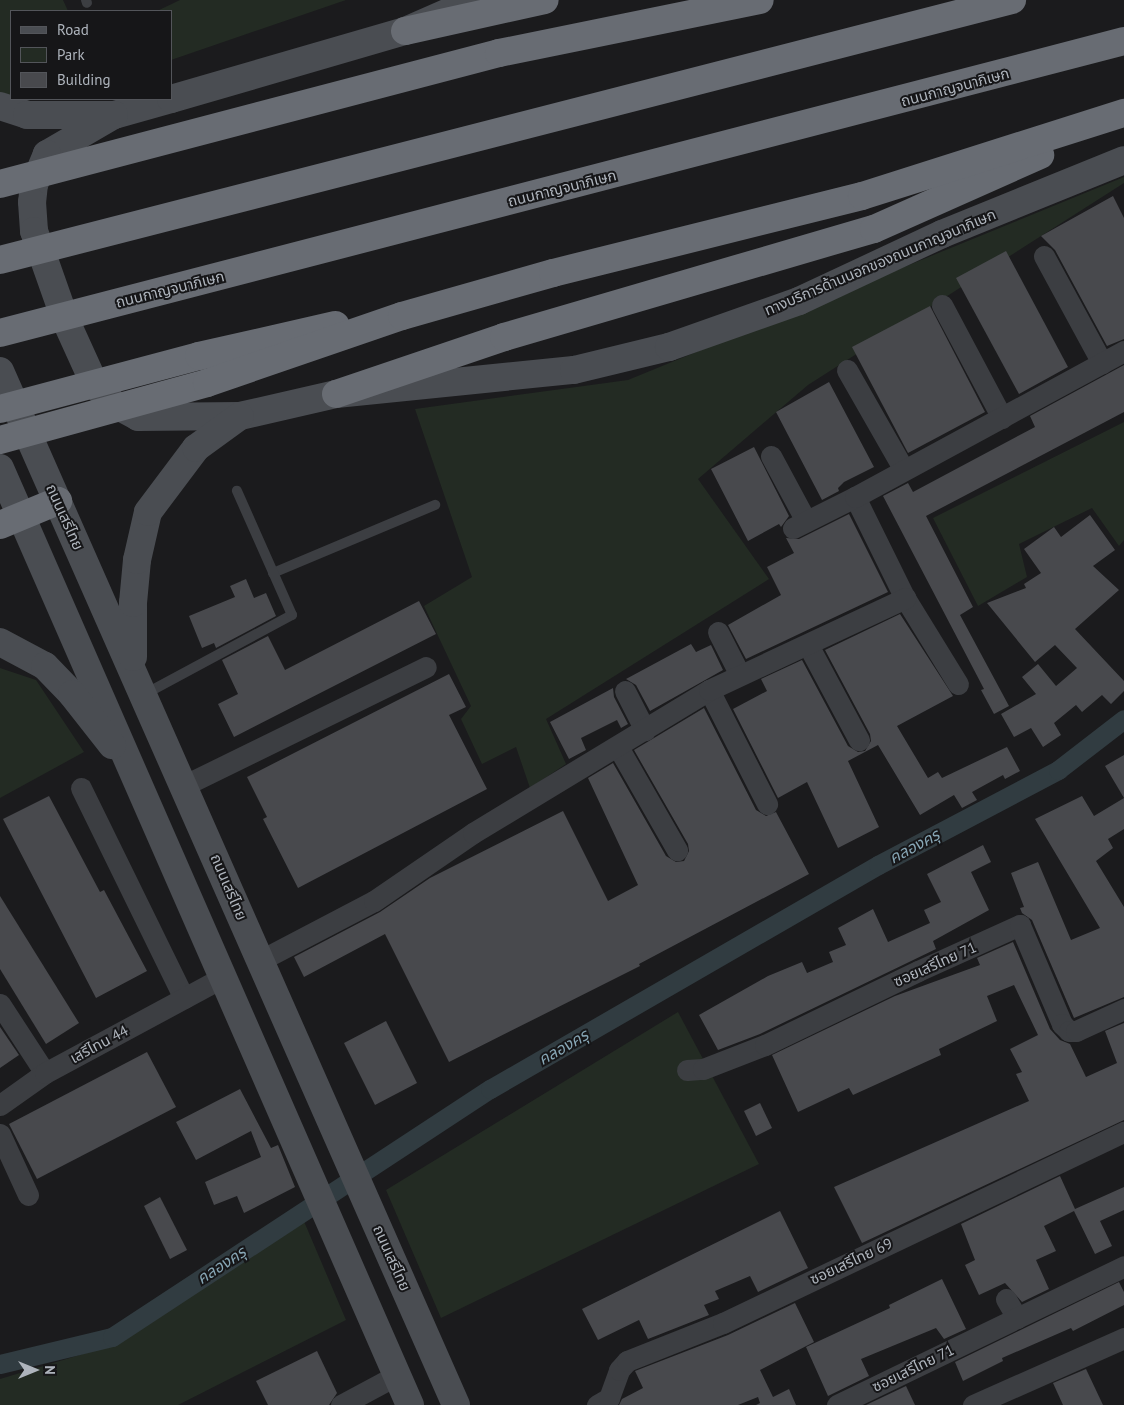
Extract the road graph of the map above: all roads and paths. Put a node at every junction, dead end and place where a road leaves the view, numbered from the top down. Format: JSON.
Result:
{"nodes":[{"id":1,"x":476,"y":0,"type":"edge"},
{"id":2,"x":545,"y":0,"type":"edge"},
{"id":3,"x":760,"y":0,"type":"edge"},
{"id":4,"x":1012,"y":0,"type":"edge"},
{"id":5,"x":405,"y":31,"type":"junction"},
{"id":6,"x":1124,"y":41,"type":"edge"},
{"id":7,"x":172,"y":99,"type":"edge"},
{"id":8,"x":167,"y":100,"type":"edge"},
{"id":9,"x":0,"y":106,"type":"edge"},
{"id":10,"x":1124,"y":113,"type":"edge"},
{"id":11,"x":114,"y":115,"type":"junction"},
{"id":12,"x":1124,"y":118,"type":"edge"},
{"id":13,"x":1124,"y":160,"type":"edge"},
{"id":14,"x":0,"y":184,"type":"edge"},
{"id":15,"x":1044,"y":256,"type":"dead end"},
{"id":16,"x":0,"y":260,"type":"edge"},
{"id":17,"x":942,"y":305,"type":"dead end"},
{"id":18,"x":402,"y":316,"type":"junction"},
{"id":19,"x":0,"y":333,"type":"edge"},
{"id":20,"x":1124,"y":351,"type":"edge"},
{"id":21,"x":1102,"y":363,"type":"junction"},
{"id":22,"x":847,"y":370,"type":"dead end"},
{"id":23,"x":0,"y":371,"type":"edge"},
{"id":24,"x":336,"y":394,"type":"junction"},
{"id":25,"x":0,"y":410,"type":"edge"},
{"id":26,"x":240,"y":416,"type":"junction"},
{"id":27,"x":1002,"y":418,"type":"junction"},
{"id":28,"x":0,"y":440,"type":"edge"},
{"id":29,"x":771,"y":456,"type":"dead end"},
{"id":30,"x":0,"y":468,"type":"edge"},
{"id":31,"x":904,"y":470,"type":"junction"},
{"id":32,"x":238,"y":491,"type":"dead end"},
{"id":33,"x":855,"y":498,"type":"junction"},
{"id":34,"x":58,"y":501,"type":"junction"},
{"id":35,"x":435,"y":505,"type":"dead end"},
{"id":36,"x":10,"y":520,"type":"edge"},
{"id":37,"x":273,"y":572,"type":"junction"},
{"id":38,"x":905,"y":598,"type":"junction"},
{"id":39,"x":718,"y":632,"type":"dead end"},
{"id":40,"x":0,"y":642,"type":"edge"},
{"id":41,"x":808,"y":645,"type":"junction"},
{"id":42,"x":426,"y":667,"type":"dead end"},
{"id":43,"x":134,"y":668,"type":"junction"},
{"id":44,"x":740,"y":675,"type":"junction"},
{"id":45,"x":958,"y":684,"type":"dead end"},
{"id":46,"x":709,"y":690,"type":"junction"},
{"id":47,"x":625,"y":691,"type":"dead end"},
{"id":48,"x":145,"y":694,"type":"junction"},
{"id":49,"x":644,"y":730,"type":"junction"},
{"id":50,"x":859,"y":740,"type":"dead end"},
{"id":51,"x":618,"y":747,"type":"junction"},
{"id":52,"x":139,"y":779,"type":"junction"},
{"id":53,"x":185,"y":785,"type":"junction"},
{"id":54,"x":81,"y":788,"type":"dead end"},
{"id":55,"x":767,"y":804,"type":"dead end"},
{"id":56,"x":677,"y":850,"type":"dead end"},
{"id":57,"x":261,"y":960,"type":"junction"},
{"id":58,"x":225,"y":976,"type":"junction"},
{"id":59,"x":184,"y":998,"type":"junction"},
{"id":60,"x":1,"y":1009,"type":"edge"},
{"id":61,"x":1124,"y":1009,"type":"edge"},
{"id":62,"x":688,"y":1070,"type":"dead end"},
{"id":63,"x":45,"y":1072,"type":"junction"},
{"id":64,"x":0,"y":1105,"type":"edge"},
{"id":65,"x":1124,"y":1132,"type":"edge"},
{"id":66,"x":0,"y":1134,"type":"edge"},
{"id":67,"x":28,"y":1195,"type":"dead end"},
{"id":68,"x":1124,"y":1266,"type":"edge"},
{"id":69,"x":1006,"y":1299,"type":"dead end"},
{"id":70,"x":1017,"y":1318,"type":"junction"},
{"id":71,"x":1124,"y":1338,"type":"edge"},
{"id":72,"x":397,"y":1375,"type":"junction"},
{"id":73,"x":341,"y":1405,"type":"edge"},
{"id":74,"x":410,"y":1405,"type":"edge"},
{"id":75,"x":456,"y":1405,"type":"edge"},
{"id":76,"x":597,"y":1405,"type":"edge"},
{"id":77,"x":837,"y":1405,"type":"edge"},
{"id":78,"x":973,"y":1405,"type":"edge"}],
"edges":[{"from":1,"to":5,"type":"main road"},
{"from":2,"to":5,"type":"highway"},
{"from":3,"to":14,"type":"highway"},
{"from":4,"to":16,"type":"highway"},
{"from":5,"to":7,"type":"main road"},
{"from":6,"to":19,"type":"highway","name":"ถนนกาญจนาภิเษก"},
{"from":8,"to":11,"type":"main road"},
{"from":9,"to":11,"type":"main road"},
{"from":10,"to":18,"type":"highway"},
{"from":11,"to":26,"type":"main road"},
{"from":12,"to":24,"type":"highway"},
{"from":13,"to":24,"type":"main road","name":"ทางบริการด้านนอกของถนนกาญจนาภิเษก"},
{"from":15,"to":21,"type":"street"},
{"from":17,"to":27,"type":"street"},
{"from":18,"to":25,"type":"highway"},
{"from":18,"to":28,"type":"highway"},
{"from":20,"to":21,"type":"street"},
{"from":21,"to":27,"type":"street"},
{"from":22,"to":31,"type":"street"},
{"from":23,"to":34,"type":"main road","name":"ถนนเสรีไทย"},
{"from":24,"to":26,"type":"main road","name":"ทางบริการด้านนอกของถนนกาญจนาภิเษก"},
{"from":26,"to":43,"type":"main road"},
{"from":27,"to":31,"type":"street"},
{"from":29,"to":33,"type":"street"},
{"from":30,"to":36,"type":"main road"},
{"from":31,"to":33,"type":"street"},
{"from":32,"to":37,"type":"lane"},
{"from":33,"to":38,"type":"street"},
{"from":34,"to":36,"type":"highway"},
{"from":34,"to":43,"type":"main road","name":"ถนนเสรีไทย"},
{"from":35,"to":37,"type":"lane"},
{"from":36,"to":52,"type":"main road"},
{"from":37,"to":48,"type":"lane"},
{"from":38,"to":41,"type":"street"},
{"from":38,"to":45,"type":"street"},
{"from":39,"to":44,"type":"street"},
{"from":40,"to":52,"type":"main road"},
{"from":41,"to":44,"type":"street"},
{"from":41,"to":50,"type":"street"},
{"from":42,"to":53,"type":"street"},
{"from":43,"to":48,"type":"main road","name":"ถนนเสรีไทย"},
{"from":44,"to":46,"type":"street"},
{"from":46,"to":49,"type":"street"},
{"from":46,"to":55,"type":"street"},
{"from":47,"to":49,"type":"street"},
{"from":48,"to":53,"type":"main road","name":"ถนนเสรีไทย"},
{"from":49,"to":51,"type":"street"},
{"from":51,"to":56,"type":"street"},
{"from":51,"to":57,"type":"street"},
{"from":52,"to":58,"type":"main road"},
{"from":53,"to":57,"type":"main road","name":"ถนนเสรีไทย"},
{"from":54,"to":59,"type":"street"},
{"from":57,"to":75,"type":"main road","name":"ถนนเสรีไทย"},
{"from":58,"to":59,"type":"street","name":"เสรีไทน 44"},
{"from":58,"to":72,"type":"main road"},
{"from":59,"to":63,"type":"street","name":"เสรีไทน 44"},
{"from":60,"to":63,"type":"street"},
{"from":61,"to":62,"type":"street","name":"ซอยเสรีไทย 71"},
{"from":63,"to":64,"type":"street","name":"เสรีไทน 44"},
{"from":65,"to":76,"type":"street","name":"ซอยเสรีไทย 69"},
{"from":66,"to":67,"type":"street"},
{"from":68,"to":70,"type":"street","name":"ซอยเสรีไทย 71"},
{"from":69,"to":70,"type":"street"},
{"from":70,"to":77,"type":"street","name":"ซอยเสรีไทย 71"},
{"from":71,"to":78,"type":"street"},
{"from":72,"to":73,"type":"street"},
{"from":72,"to":74,"type":"main road"}]}
